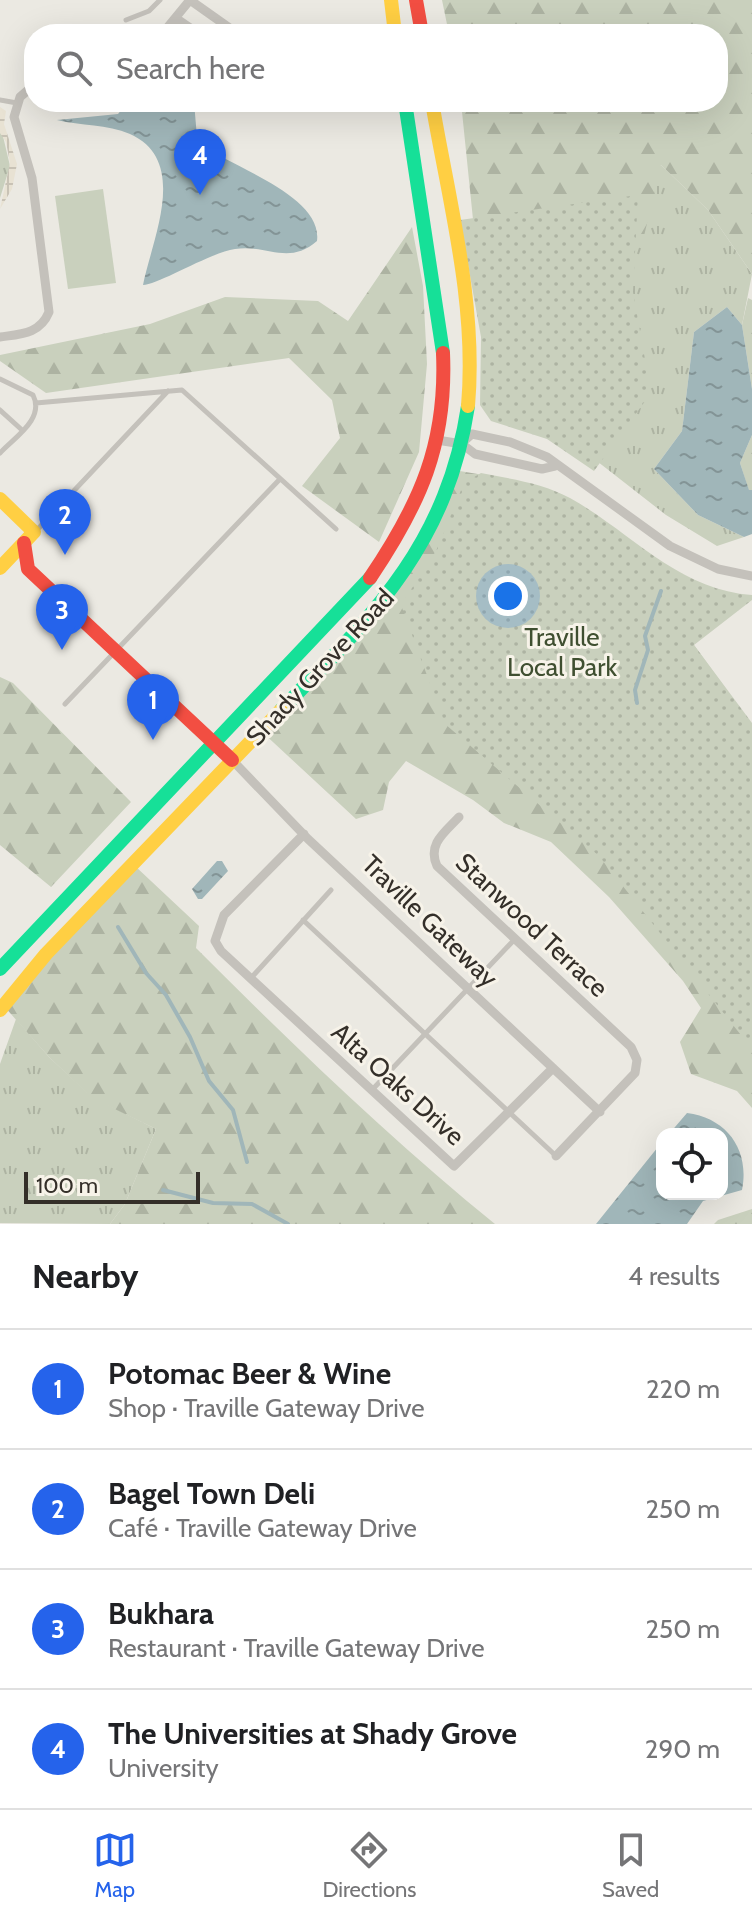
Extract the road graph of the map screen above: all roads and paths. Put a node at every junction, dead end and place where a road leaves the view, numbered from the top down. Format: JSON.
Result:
{"nodes":[{"id":1,"x":160,"y":0,"type":"edge"},
{"id":2,"x":190,"y":0,"type":"edge"},
{"id":3,"x":391,"y":0,"type":"edge"},
{"id":4,"x":416,"y":0,"type":"edge"},
{"id":5,"x":177,"y":19,"type":"junction"},
{"id":6,"x":126,"y":20,"type":"dead end"},
{"id":7,"x":172,"y":24,"type":"edge"},
{"id":8,"x":184,"y":24,"type":"edge"},
{"id":9,"x":224,"y":24,"type":"edge"},
{"id":10,"x":394,"y":24,"type":"edge"},
{"id":11,"x":420,"y":24,"type":"edge"},
{"id":12,"x":24,"y":96,"type":"edge"},
{"id":13,"x":0,"y":100,"type":"edge"},
{"id":14,"x":17,"y":103,"type":"junction"},
{"id":15,"x":407,"y":112,"type":"edge"},
{"id":16,"x":434,"y":112,"type":"edge"},
{"id":17,"x":0,"y":337,"type":"edge"},
{"id":18,"x":0,"y":379,"type":"edge"},
{"id":19,"x":168,"y":391,"type":"junction"},
{"id":20,"x":36,"y":403,"type":"junction"},
{"id":21,"x":0,"y":410,"type":"edge"},
{"id":22,"x":22,"y":430,"type":"junction"},
{"id":23,"x":437,"y":440,"type":"junction"},
{"id":24,"x":462,"y":444,"type":"junction"},
{"id":25,"x":0,"y":453,"type":"edge"},
{"id":26,"x":555,"y":466,"type":"junction"},
{"id":27,"x":280,"y":479,"type":"junction"},
{"id":28,"x":0,"y":499,"type":"edge"},
{"id":29,"x":336,"y":529,"type":"dead end"},
{"id":30,"x":29,"y":538,"type":"junction"},
{"id":31,"x":1,"y":567,"type":"edge"},
{"id":32,"x":28,"y":569,"type":"junction"},
{"id":33,"x":752,"y":576,"type":"edge"},
{"id":34,"x":116,"y":653,"type":"junction"},
{"id":35,"x":65,"y":704,"type":"dead end"},
{"id":36,"x":213,"y":744,"type":"junction"},
{"id":37,"x":232,"y":760,"type":"junction"},
{"id":38,"x":459,"y":817,"type":"dead end"},
{"id":39,"x":304,"y":834,"type":"junction"},
{"id":40,"x":331,"y":890,"type":"dead end"},
{"id":41,"x":303,"y":920,"type":"junction"},
{"id":42,"x":514,"y":940,"type":"junction"},
{"id":43,"x":0,"y":969,"type":"edge"},
{"id":44,"x":250,"y":978,"type":"junction"},
{"id":45,"x":468,"y":988,"type":"junction"},
{"id":46,"x":0,"y":1010,"type":"edge"},
{"id":47,"x":425,"y":1034,"type":"junction"},
{"id":48,"x":553,"y":1068,"type":"junction"},
{"id":49,"x":370,"y":1092,"type":"junction"},
{"id":50,"x":600,"y":1112,"type":"junction"},
{"id":51,"x":510,"y":1114,"type":"junction"},
{"id":52,"x":556,"y":1156,"type":"joint"}],
"edges":[{"from":1,"to":6,"type":"lane"},
{"from":2,"to":5,"type":"street"},
{"from":2,"to":9,"type":"street"},
{"from":3,"to":10,"type":"main road"},
{"from":4,"to":11,"type":"main road"},
{"from":5,"to":7,"type":"street"},
{"from":5,"to":8,"type":"street"},
{"from":12,"to":14,"type":"street"},
{"from":13,"to":14,"type":"lane"},
{"from":14,"to":17,"type":"street"},
{"from":15,"to":23,"type":"main road","name":"Shady Grove Road"},
{"from":16,"to":24,"type":"main road","name":"Shady Grove Road"},
{"from":18,"to":20,"type":"lane"},
{"from":19,"to":20,"type":"lane"},
{"from":19,"to":27,"type":"lane"},
{"from":19,"to":30,"type":"lane"},
{"from":20,"to":22,"type":"lane"},
{"from":21,"to":22,"type":"lane"},
{"from":22,"to":25,"type":"lane"},
{"from":23,"to":24,"type":"street"},
{"from":23,"to":36,"type":"main road","name":"Shady Grove Road"},
{"from":24,"to":26,"type":"street"},
{"from":24,"to":26,"type":"street"},
{"from":24,"to":37,"type":"main road","name":"Shady Grove Road"},
{"from":26,"to":33,"type":"street"},
{"from":27,"to":29,"type":"lane"},
{"from":27,"to":34,"type":"lane"},
{"from":28,"to":30,"type":"main road"},
{"from":30,"to":31,"type":"main road"},
{"from":30,"to":32,"type":"main road"},
{"from":31,"to":32,"type":"main road"},
{"from":32,"to":34,"type":"main road"},
{"from":34,"to":35,"type":"lane"},
{"from":34,"to":36,"type":"main road"},
{"from":36,"to":37,"type":"main road"},
{"from":36,"to":43,"type":"main road","name":"Shady Grove Road"},
{"from":37,"to":39,"type":"street","name":"Traville Gateway"},
{"from":37,"to":46,"type":"main road","name":"Shady Grove Road"},
{"from":38,"to":42,"type":"street","name":"Stanwood Terrace"},
{"from":39,"to":44,"type":"street","name":"Alta Oaks Drive"},
{"from":39,"to":45,"type":"street","name":"Traville Gateway"},
{"from":40,"to":41,"type":"lane"},
{"from":41,"to":44,"type":"lane"},
{"from":41,"to":47,"type":"lane"},
{"from":42,"to":45,"type":"lane"},
{"from":42,"to":50,"type":"street","name":"Stanwood Terrace"},
{"from":44,"to":49,"type":"street","name":"Alta Oaks Drive"},
{"from":45,"to":47,"type":"lane"},
{"from":45,"to":48,"type":"street","name":"Traville Gateway"},
{"from":47,"to":49,"type":"lane"},
{"from":47,"to":51,"type":"lane"},
{"from":48,"to":50,"type":"street","name":"Traville Gateway"},
{"from":48,"to":51,"type":"street","name":"Alta Oaks Drive"},
{"from":49,"to":51,"type":"street","name":"Alta Oaks Drive"},
{"from":50,"to":52,"type":"street"},
{"from":51,"to":52,"type":"lane"}]}
